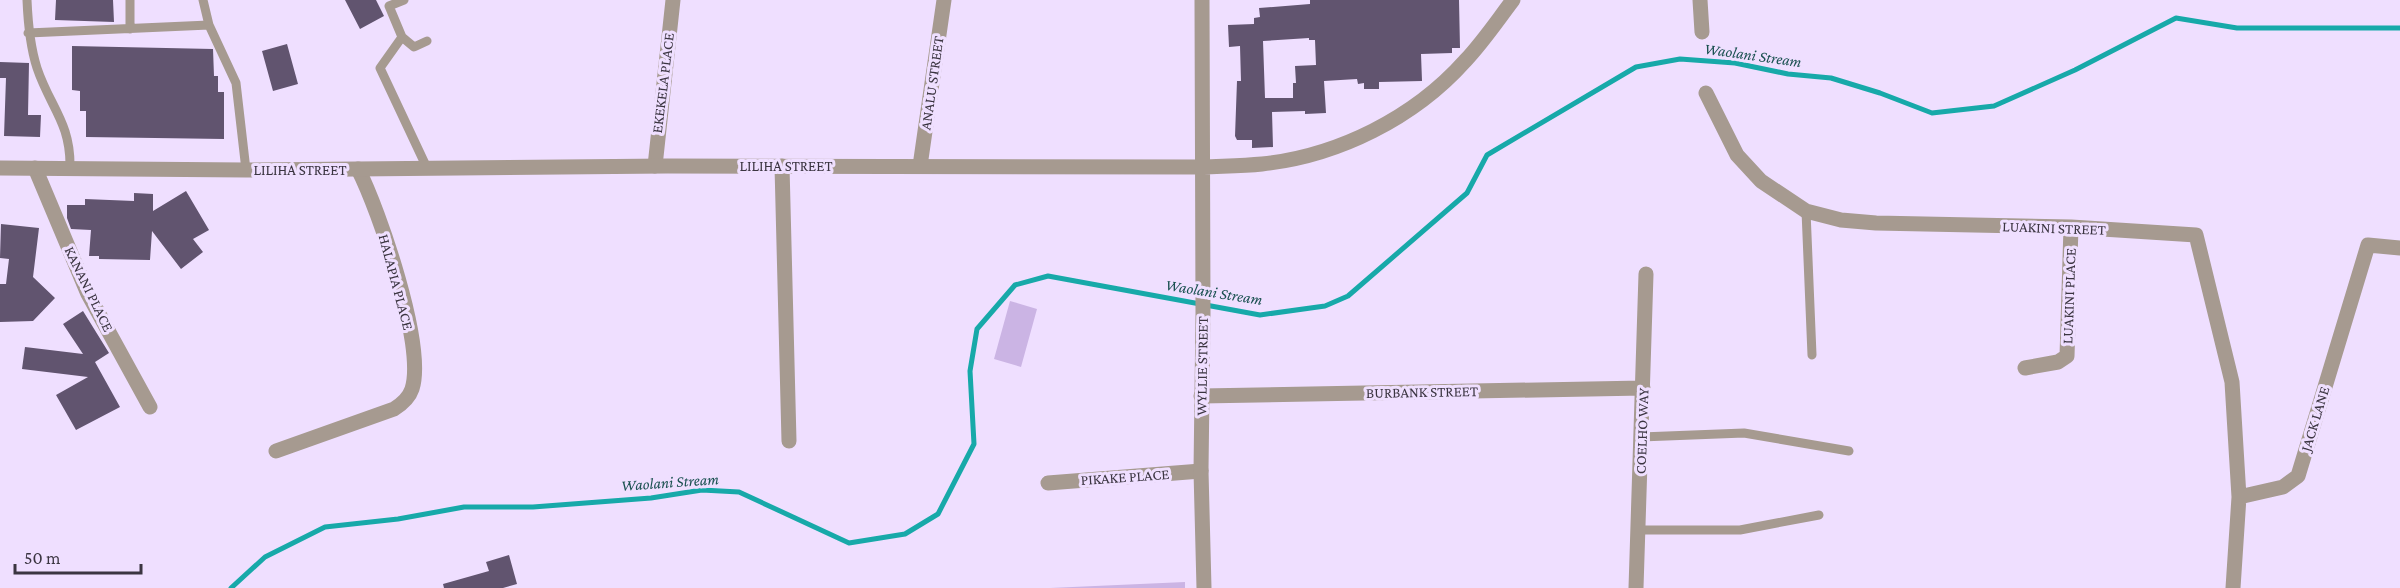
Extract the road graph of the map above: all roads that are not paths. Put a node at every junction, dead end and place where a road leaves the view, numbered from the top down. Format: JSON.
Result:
{"nodes":[{"id":1,"x":27,"y":0,"type":"edge"},
{"id":2,"x":130,"y":0,"type":"edge"},
{"id":3,"x":203,"y":0,"type":"edge"},
{"id":4,"x":404,"y":0,"type":"edge"},
{"id":5,"x":673,"y":0,"type":"edge"},
{"id":6,"x":944,"y":0,"type":"edge"},
{"id":7,"x":1202,"y":0,"type":"edge"},
{"id":8,"x":1513,"y":0,"type":"edge"},
{"id":9,"x":1700,"y":0,"type":"edge"},
{"id":10,"x":209,"y":25,"type":"junction"},
{"id":11,"x":130,"y":29,"type":"junction"},
{"id":12,"x":1702,"y":32,"type":"dead end"},
{"id":13,"x":28,"y":33,"type":"junction"},
{"id":14,"x":402,"y":37,"type":"junction"},
{"id":15,"x":427,"y":41,"type":"dead end"},
{"id":16,"x":1706,"y":93,"type":"dead end"},
{"id":17,"x":655,"y":166,"type":"junction"},
{"id":18,"x":782,"y":166,"type":"junction"},
{"id":19,"x":920,"y":166,"type":"junction"},
{"id":20,"x":1203,"y":167,"type":"junction"},
{"id":21,"x":0,"y":168,"type":"edge"},
{"id":22,"x":35,"y":168,"type":"junction"},
{"id":23,"x":70,"y":168,"type":"junction"},
{"id":24,"x":427,"y":168,"type":"junction"},
{"id":25,"x":358,"y":169,"type":"junction"},
{"id":26,"x":246,"y":170,"type":"junction"},
{"id":27,"x":1806,"y":212,"type":"junction"},
{"id":28,"x":2071,"y":227,"type":"junction"},
{"id":29,"x":2400,"y":248,"type":"edge"},
{"id":30,"x":1646,"y":274,"type":"dead end"},
{"id":31,"x":1812,"y":355,"type":"dead end"},
{"id":32,"x":2025,"y":368,"type":"dead end"},
{"id":33,"x":1643,"y":388,"type":"junction"},
{"id":34,"x":1201,"y":396,"type":"junction"},
{"id":35,"x":150,"y":407,"type":"dead end"},
{"id":36,"x":1641,"y":437,"type":"junction"},
{"id":37,"x":789,"y":441,"type":"dead end"},
{"id":38,"x":276,"y":451,"type":"dead end"},
{"id":39,"x":1849,"y":452,"type":"dead end"},
{"id":40,"x":1201,"y":471,"type":"junction"},
{"id":41,"x":1048,"y":483,"type":"dead end"},
{"id":42,"x":2239,"y":497,"type":"junction"},
{"id":43,"x":1819,"y":515,"type":"dead end"},
{"id":44,"x":1638,"y":530,"type":"junction"},
{"id":45,"x":1204,"y":588,"type":"edge"},
{"id":46,"x":1636,"y":588,"type":"edge"},
{"id":47,"x":2233,"y":588,"type":"edge"}],
"edges":[{"from":1,"to":13,"type":"lane"},
{"from":2,"to":11,"type":"lane"},
{"from":3,"to":10,"type":"lane"},
{"from":4,"to":14,"type":"lane"},
{"from":5,"to":17,"type":"street","name":"EKEKELA PLACE"},
{"from":6,"to":19,"type":"street","name":"ANALU STREET"},
{"from":7,"to":20,"type":"street","name":"WYLLIE STREET"},
{"from":8,"to":20,"type":"street","name":"LILIHA STREET"},
{"from":9,"to":12,"type":"street"},
{"from":10,"to":11,"type":"lane"},
{"from":10,"to":26,"type":"lane"},
{"from":11,"to":13,"type":"lane"},
{"from":13,"to":23,"type":"lane"},
{"from":14,"to":15,"type":"lane"},
{"from":14,"to":24,"type":"lane"},
{"from":16,"to":27,"type":"street","name":"LUAKINI STREET"},
{"from":17,"to":18,"type":"street","name":"LILIHA STREET"},
{"from":17,"to":24,"type":"street","name":"LILIHA STREET"},
{"from":18,"to":19,"type":"street","name":"LILIHA STREET"},
{"from":18,"to":37,"type":"street"},
{"from":19,"to":20,"type":"street","name":"LILIHA STREET"},
{"from":20,"to":34,"type":"street","name":"WYLLIE STREET"},
{"from":21,"to":22,"type":"street","name":"LILIHA STREET"},
{"from":22,"to":23,"type":"street","name":"LILIHA STREET"},
{"from":22,"to":35,"type":"street","name":"KANANI PLACE"},
{"from":23,"to":26,"type":"street","name":"LILIHA STREET"},
{"from":24,"to":25,"type":"street","name":"LILIHA STREET"},
{"from":25,"to":26,"type":"street","name":"LILIHA STREET"},
{"from":25,"to":38,"type":"street","name":"HALAPIA PLACE"},
{"from":27,"to":28,"type":"street","name":"LUAKINI STREET"},
{"from":27,"to":31,"type":"lane"},
{"from":28,"to":32,"type":"street","name":"LUAKINI PLACE"},
{"from":28,"to":42,"type":"street","name":"LUAKINI STREET"},
{"from":29,"to":42,"type":"street","name":"JACK LANE"},
{"from":30,"to":33,"type":"street","name":"COELHO WAY"},
{"from":33,"to":34,"type":"street","name":"BURBANK STREET"},
{"from":33,"to":36,"type":"street","name":"COELHO WAY"},
{"from":34,"to":40,"type":"street","name":"WYLLIE STREET"},
{"from":36,"to":39,"type":"lane"},
{"from":36,"to":44,"type":"street","name":"COELHO WAY"},
{"from":40,"to":41,"type":"street","name":"PIKAKE PLACE"},
{"from":40,"to":45,"type":"street","name":"WYLLIE STREET"},
{"from":42,"to":47,"type":"street"},
{"from":43,"to":44,"type":"lane"},
{"from":44,"to":46,"type":"street","name":"COELHO WAY"}]}
